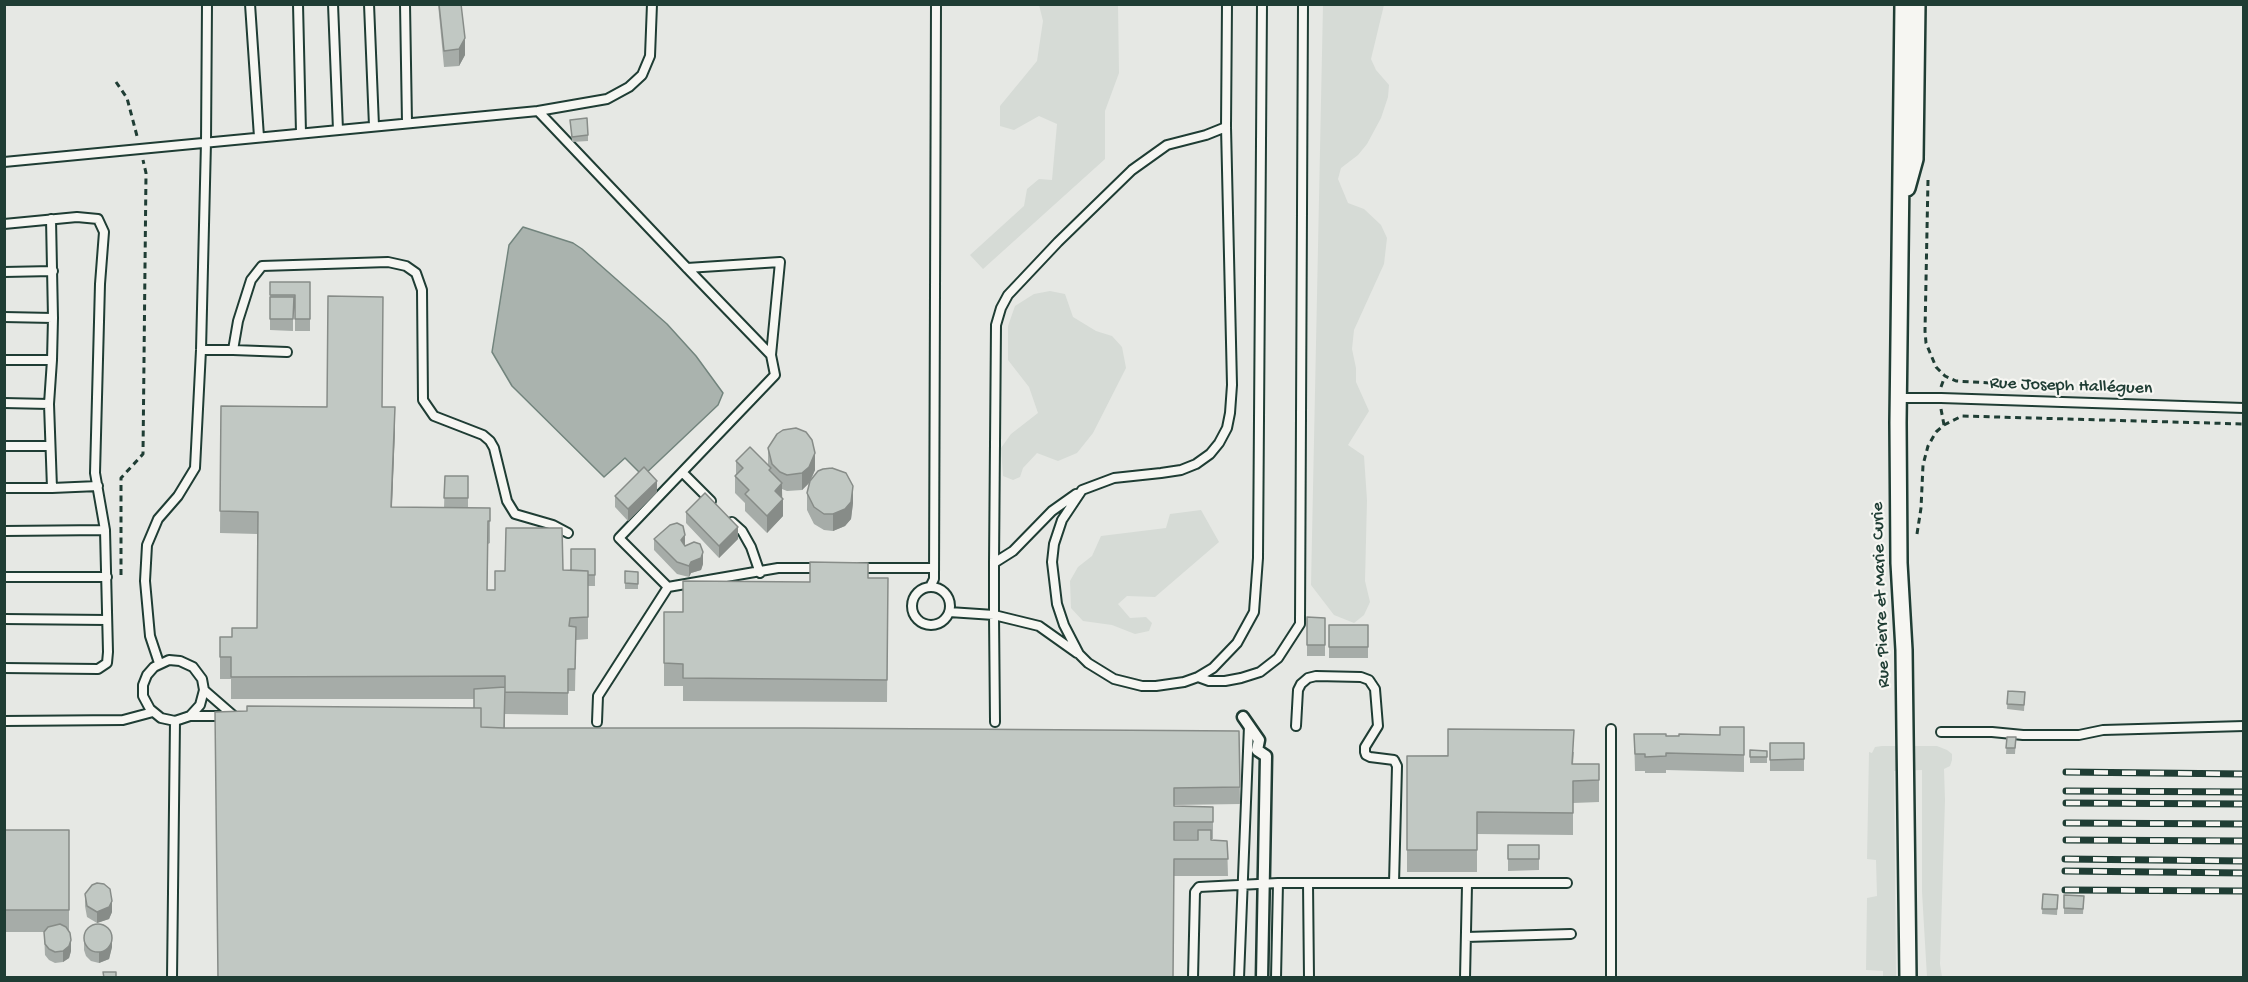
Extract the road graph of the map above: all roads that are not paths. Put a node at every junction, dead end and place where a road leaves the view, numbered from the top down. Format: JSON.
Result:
{"nodes":[{"id":1,"x":207,"y":4,"type":"edge"},
{"id":2,"x":250,"y":4,"type":"edge"},
{"id":3,"x":298,"y":4,"type":"edge"},
{"id":4,"x":333,"y":4,"type":"edge"},
{"id":5,"x":369,"y":4,"type":"edge"},
{"id":6,"x":405,"y":4,"type":"edge"},
{"id":7,"x":652,"y":4,"type":"edge"},
{"id":8,"x":936,"y":4,"type":"edge"},
{"id":9,"x":1227,"y":4,"type":"edge"},
{"id":10,"x":1262,"y":4,"type":"edge"},
{"id":11,"x":1303,"y":4,"type":"edge"},
{"id":12,"x":1903,"y":4,"type":"edge"},
{"id":13,"x":1917,"y":4,"type":"edge"},
{"id":14,"x":538,"y":111,"type":"junction"},
{"id":15,"x":406,"y":123,"type":"junction"},
{"id":16,"x":374,"y":126,"type":"junction"},
{"id":17,"x":1226,"y":127,"type":"junction"},
{"id":18,"x":338,"y":130,"type":"junction"},
{"id":19,"x":301,"y":133,"type":"junction"},
{"id":20,"x":259,"y":137,"type":"junction"},
{"id":21,"x":206,"y":142,"type":"junction"},
{"id":22,"x":4,"y":162,"type":"edge"},
{"id":23,"x":1902,"y":212,"type":"junction"},
{"id":24,"x":51,"y":219,"type":"junction"},
{"id":25,"x":4,"y":224,"type":"edge"},
{"id":26,"x":687,"y":268,"type":"junction"},
{"id":27,"x":53,"y":271,"type":"junction"},
{"id":28,"x":4,"y":272,"type":"edge"},
{"id":29,"x":4,"y":317,"type":"edge"},
{"id":30,"x":53,"y":318,"type":"junction"},
{"id":31,"x":201,"y":350,"type":"junction"},
{"id":32,"x":233,"y":350,"type":"junction"},
{"id":33,"x":287,"y":352,"type":"dead end"},
{"id":34,"x":771,"y":355,"type":"junction"},
{"id":35,"x":4,"y":360,"type":"edge"},
{"id":36,"x":52,"y":360,"type":"junction"},
{"id":37,"x":1898,"y":398,"type":"junction"},
{"id":38,"x":4,"y":403,"type":"edge"},
{"id":39,"x":49,"y":404,"type":"junction"},
{"id":40,"x":2244,"y":408,"type":"edge"},
{"id":41,"x":4,"y":446,"type":"edge"},
{"id":42,"x":50,"y":446,"type":"junction"},
{"id":43,"x":682,"y":472,"type":"junction"},
{"id":44,"x":98,"y":486,"type":"junction"},
{"id":45,"x":4,"y":488,"type":"edge"},
{"id":46,"x":52,"y":488,"type":"junction"},
{"id":47,"x":1082,"y":490,"type":"junction"},
{"id":48,"x":719,"y":509,"type":"edge"},
{"id":49,"x":726,"y":516,"type":"edge"},
{"id":50,"x":105,"y":530,"type":"junction"},
{"id":51,"x":4,"y":531,"type":"edge"},
{"id":52,"x":568,"y":533,"type":"dead end"},
{"id":53,"x":994,"y":563,"type":"junction"},
{"id":54,"x":823,"y":568,"type":"edge"},
{"id":55,"x":856,"y":568,"type":"edge"},
{"id":56,"x":934,"y":568,"type":"junction"},
{"id":57,"x":760,"y":573,"type":"junction"},
{"id":58,"x":4,"y":577,"type":"edge"},
{"id":59,"x":107,"y":578,"type":"junction"},
{"id":60,"x":668,"y":587,"type":"junction"},
{"id":61,"x":930,"y":587,"type":"junction"},
{"id":62,"x":949,"y":612,"type":"junction"},
{"id":63,"x":994,"y":615,"type":"junction"},
{"id":64,"x":4,"y":619,"type":"edge"},
{"id":65,"x":107,"y":620,"type":"junction"},
{"id":66,"x":1078,"y":654,"type":"junction"},
{"id":67,"x":159,"y":663,"type":"junction"},
{"id":68,"x":4,"y":668,"type":"edge"},
{"id":69,"x":1198,"y":677,"type":"junction"},
{"id":70,"x":204,"y":690,"type":"junction"},
{"id":71,"x":153,"y":712,"type":"junction"},
{"id":72,"x":190,"y":716,"type":"junction"},
{"id":73,"x":235,"y":717,"type":"junction"},
{"id":74,"x":247,"y":717,"type":"edge"},
{"id":75,"x":4,"y":721,"type":"edge"},
{"id":76,"x":175,"y":721,"type":"junction"},
{"id":77,"x":1246,"y":721,"type":"joint"},
{"id":78,"x":597,"y":722,"type":"dead end"},
{"id":79,"x":995,"y":722,"type":"dead end"},
{"id":80,"x":1296,"y":726,"type":"dead end"},
{"id":81,"x":2244,"y":726,"type":"edge"},
{"id":82,"x":1611,"y":729,"type":"dead end"},
{"id":83,"x":1941,"y":732,"type":"dead end"},
{"id":84,"x":1263,"y":883,"type":"junction"},
{"id":85,"x":1278,"y":883,"type":"junction"},
{"id":86,"x":1308,"y":883,"type":"junction"},
{"id":87,"x":1567,"y":883,"type":"dead end"},
{"id":88,"x":1394,"y":884,"type":"junction"},
{"id":89,"x":1242,"y":885,"type":"junction"},
{"id":90,"x":1467,"y":885,"type":"junction"},
{"id":91,"x":1570,"y":934,"type":"dead end"},
{"id":92,"x":1466,"y":937,"type":"junction"},
{"id":93,"x":172,"y":978,"type":"edge"},
{"id":94,"x":1193,"y":978,"type":"edge"},
{"id":95,"x":1239,"y":978,"type":"edge"},
{"id":96,"x":1262,"y":978,"type":"edge"},
{"id":97,"x":1276,"y":978,"type":"edge"},
{"id":98,"x":1309,"y":978,"type":"edge"},
{"id":99,"x":1466,"y":978,"type":"edge"},
{"id":100,"x":1611,"y":978,"type":"edge"},
{"id":101,"x":1908,"y":978,"type":"edge"}],
"edges":[{"from":1,"to":21,"type":"lane"},
{"from":2,"to":20,"type":"lane"},
{"from":3,"to":19,"type":"lane"},
{"from":4,"to":18,"type":"lane"},
{"from":5,"to":16,"type":"lane"},
{"from":6,"to":15,"type":"lane"},
{"from":7,"to":14,"type":"lane"},
{"from":8,"to":56,"type":"lane"},
{"from":9,"to":17,"type":"lane"},
{"from":10,"to":69,"type":"lane"},
{"from":11,"to":69,"type":"lane"},
{"from":12,"to":23,"type":"street","name":"Rue Pierre et Marie Curie"},
{"from":13,"to":23,"type":"street","name":"Rue Pierre et Marie Curie"},
{"from":14,"to":15,"type":"lane"},
{"from":14,"to":26,"type":"lane"},
{"from":15,"to":16,"type":"lane"},
{"from":16,"to":18,"type":"lane"},
{"from":17,"to":47,"type":"lane"},
{"from":17,"to":53,"type":"lane"},
{"from":18,"to":19,"type":"lane"},
{"from":19,"to":20,"type":"lane"},
{"from":20,"to":21,"type":"lane"},
{"from":21,"to":22,"type":"lane"},
{"from":21,"to":31,"type":"lane"},
{"from":23,"to":37,"type":"street","name":"Rue Pierre et Marie Curie"},
{"from":24,"to":25,"type":"lane"},
{"from":24,"to":27,"type":"lane"},
{"from":24,"to":44,"type":"lane"},
{"from":26,"to":34,"type":"lane"},
{"from":26,"to":34,"type":"lane"},
{"from":27,"to":28,"type":"lane"},
{"from":27,"to":30,"type":"lane"},
{"from":29,"to":30,"type":"lane"},
{"from":30,"to":36,"type":"lane"},
{"from":31,"to":32,"type":"lane"},
{"from":31,"to":67,"type":"lane"},
{"from":32,"to":33,"type":"lane"},
{"from":32,"to":52,"type":"lane"},
{"from":34,"to":43,"type":"lane"},
{"from":35,"to":36,"type":"lane"},
{"from":36,"to":39,"type":"lane"},
{"from":37,"to":40,"type":"lane","name":"Rue Joseph Halléguen"},
{"from":37,"to":101,"type":"street","name":"Rue Pierre et Marie Curie"},
{"from":38,"to":39,"type":"lane"},
{"from":39,"to":42,"type":"lane"},
{"from":41,"to":42,"type":"lane"},
{"from":42,"to":46,"type":"lane"},
{"from":43,"to":48,"type":"lane"},
{"from":43,"to":60,"type":"lane"},
{"from":44,"to":46,"type":"lane"},
{"from":44,"to":50,"type":"lane"},
{"from":45,"to":46,"type":"lane"},
{"from":47,"to":53,"type":"lane"},
{"from":47,"to":66,"type":"lane"},
{"from":49,"to":57,"type":"lane"},
{"from":50,"to":51,"type":"lane"},
{"from":50,"to":59,"type":"lane"},
{"from":53,"to":63,"type":"lane"},
{"from":54,"to":57,"type":"lane"},
{"from":55,"to":56,"type":"lane"},
{"from":56,"to":61,"type":"lane"},
{"from":57,"to":60,"type":"lane"},
{"from":58,"to":59,"type":"lane"},
{"from":59,"to":65,"type":"lane"},
{"from":60,"to":78,"type":"lane"},
{"from":61,"to":62,"type":"lane"},
{"from":61,"to":62,"type":"lane"},
{"from":62,"to":63,"type":"lane"},
{"from":63,"to":66,"type":"lane"},
{"from":63,"to":79,"type":"lane"},
{"from":64,"to":65,"type":"lane"},
{"from":65,"to":68,"type":"lane"},
{"from":66,"to":69,"type":"lane"},
{"from":67,"to":70,"type":"lane"},
{"from":67,"to":71,"type":"lane"},
{"from":70,"to":72,"type":"lane"},
{"from":70,"to":73,"type":"lane"},
{"from":71,"to":75,"type":"lane"},
{"from":71,"to":76,"type":"lane"},
{"from":72,"to":73,"type":"lane"},
{"from":72,"to":76,"type":"lane"},
{"from":73,"to":74,"type":"lane"},
{"from":76,"to":93,"type":"lane"},
{"from":77,"to":84,"type":"street"},
{"from":77,"to":89,"type":"lane"},
{"from":80,"to":88,"type":"lane"},
{"from":81,"to":83,"type":"lane"},
{"from":82,"to":100,"type":"lane"},
{"from":84,"to":85,"type":"lane"},
{"from":84,"to":89,"type":"lane"},
{"from":84,"to":96,"type":"street"},
{"from":85,"to":86,"type":"lane"},
{"from":85,"to":97,"type":"lane"},
{"from":86,"to":88,"type":"lane"},
{"from":86,"to":98,"type":"lane"},
{"from":87,"to":90,"type":"lane"},
{"from":88,"to":90,"type":"lane"},
{"from":89,"to":94,"type":"lane"},
{"from":89,"to":95,"type":"lane"},
{"from":90,"to":92,"type":"lane"},
{"from":91,"to":92,"type":"lane"},
{"from":92,"to":99,"type":"lane"}]}
